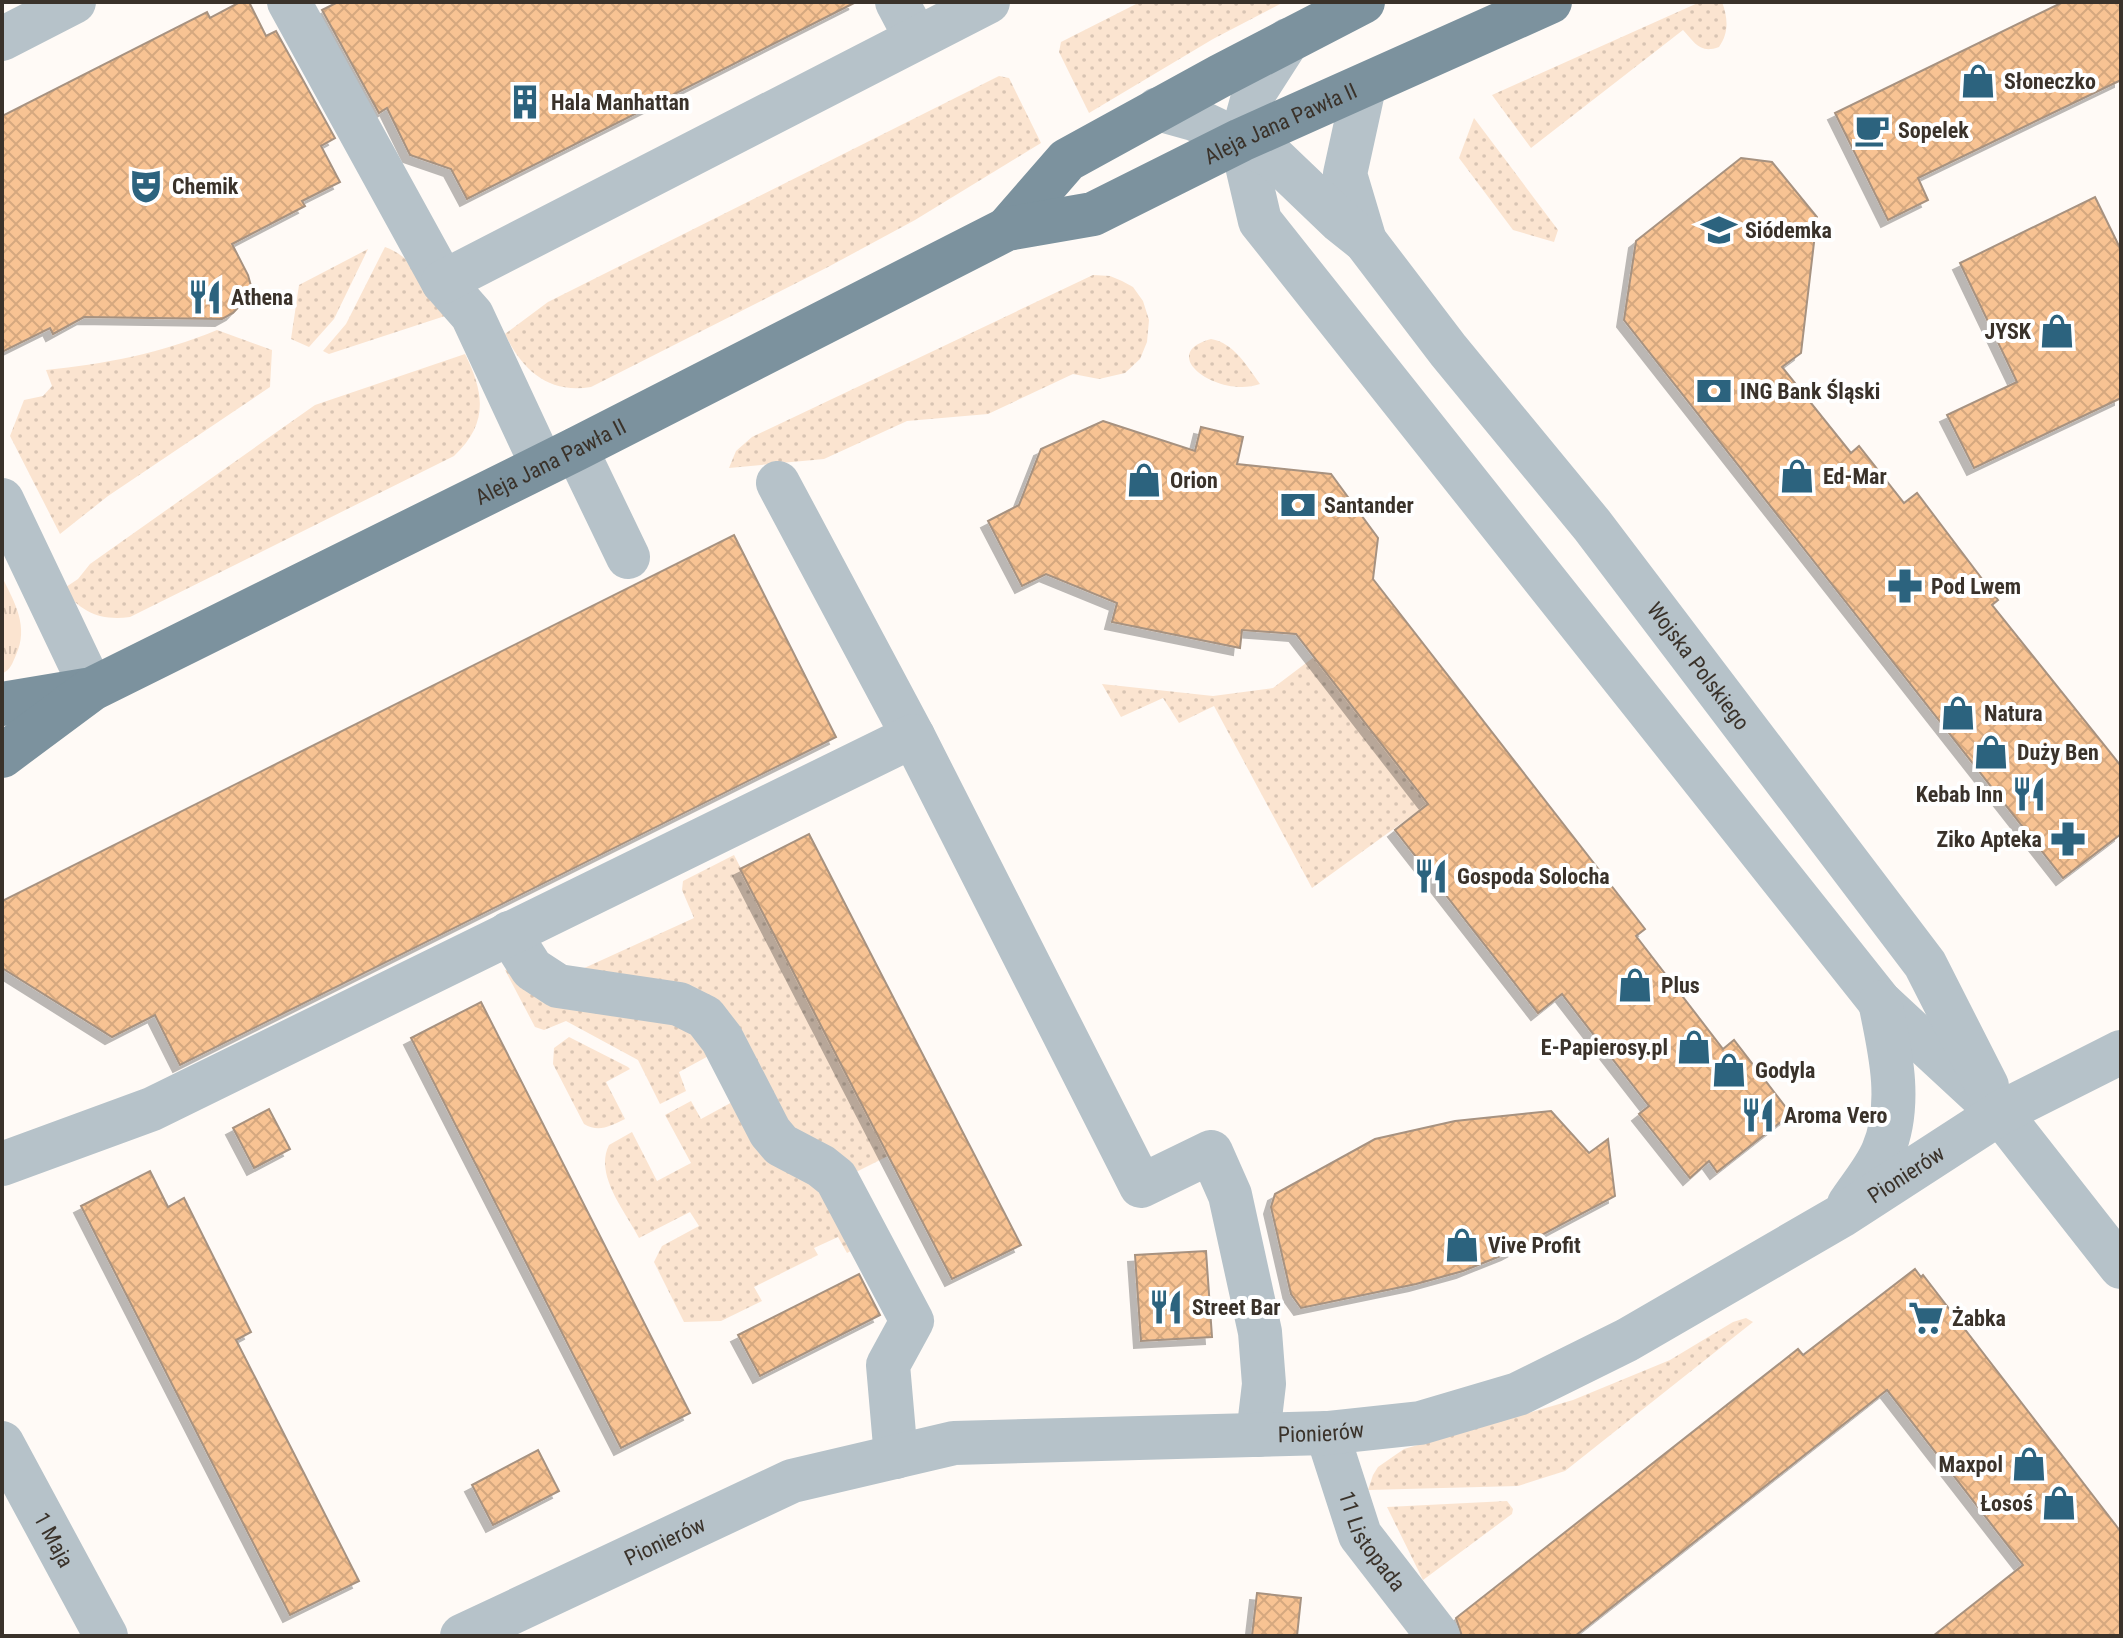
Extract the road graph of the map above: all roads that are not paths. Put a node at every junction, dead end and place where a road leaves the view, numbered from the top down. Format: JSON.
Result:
{"nodes":[{"id":1,"x":74,"y":2,"type":"edge"},
{"id":2,"x":289,"y":2,"type":"edge"},
{"id":3,"x":988,"y":2,"type":"edge"},
{"id":4,"x":1363,"y":2,"type":"edge"},
{"id":5,"x":1550,"y":2,"type":"edge"},
{"id":6,"x":907,"y":20,"type":"edge"},
{"id":7,"x":2,"y":39,"type":"edge"},
{"id":8,"x":1288,"y":40,"type":"junction"},
{"id":9,"x":1364,"y":87,"type":"junction"},
{"id":10,"x":1158,"y":109,"type":"junction"},
{"id":11,"x":1241,"y":140,"type":"junction"},
{"id":12,"x":1007,"y":229,"type":"junction"},
{"id":13,"x":1365,"y":241,"type":"junction"},
{"id":14,"x":443,"y":282,"type":"junction"},
{"id":15,"x":559,"y":457,"type":"junction"},
{"id":16,"x":778,"y":483,"type":"dead end"},
{"id":17,"x":2,"y":500,"type":"edge"},
{"id":18,"x":628,"y":557,"type":"dead end"},
{"id":19,"x":92,"y":689,"type":"junction"},
{"id":20,"x":2,"y":704,"type":"edge"},
{"id":21,"x":913,"y":736,"type":"junction"},
{"id":22,"x":2,"y":756,"type":"edge"},
{"id":23,"x":509,"y":933,"type":"junction"},
{"id":24,"x":1880,"y":1002,"type":"junction"},
{"id":25,"x":2121,"y":1052,"type":"edge"},
{"id":26,"x":2000,"y":1113,"type":"junction"},
{"id":27,"x":2,"y":1164,"type":"edge"},
{"id":28,"x":1841,"y":1216,"type":"junction"},
{"id":29,"x":2121,"y":1267,"type":"edge"},
{"id":30,"x":1327,"y":1433,"type":"junction"},
{"id":31,"x":1258,"y":1435,"type":"junction"},
{"id":32,"x":2,"y":1443,"type":"edge"},
{"id":33,"x":896,"y":1457,"type":"junction"},
{"id":34,"x":106,"y":1636,"type":"edge"},
{"id":35,"x":462,"y":1636,"type":"edge"},
{"id":36,"x":1438,"y":1636,"type":"edge"}],
"edges":[{"from":1,"to":7,"type":"street"},
{"from":2,"to":14,"type":"street"},
{"from":3,"to":6,"type":"street"},
{"from":4,"to":8,"type":"main road","name":"Aleja Jana Pawła II"},
{"from":5,"to":9,"type":"main road","name":"Aleja Jana Pawła II"},
{"from":6,"to":14,"type":"street"},
{"from":8,"to":10,"type":"main road","name":"Aleja Jana Pawła II"},
{"from":8,"to":11,"type":"street","name":"Wojska Polskiego"},
{"from":9,"to":11,"type":"main road","name":"Aleja Jana Pawła II"},
{"from":9,"to":13,"type":"street","name":"Wojska Polskiego"},
{"from":10,"to":11,"type":"street","name":"Wojska Polskiego"},
{"from":10,"to":12,"type":"main road","name":"Aleja Jana Pawła II"},
{"from":11,"to":12,"type":"main road","name":"Aleja Jana Pawła II"},
{"from":11,"to":13,"type":"street","name":"Wojska Polskiego"},
{"from":11,"to":24,"type":"street","name":"Wojska Polskiego"},
{"from":12,"to":15,"type":"main road","name":"Aleja Jana Pawła II"},
{"from":13,"to":26,"type":"street","name":"Wojska Polskiego"},
{"from":14,"to":15,"type":"street"},
{"from":15,"to":18,"type":"street"},
{"from":15,"to":19,"type":"main road","name":"Aleja Jana Pawła II"},
{"from":16,"to":21,"type":"street"},
{"from":17,"to":19,"type":"street"},
{"from":19,"to":20,"type":"main road","name":"Aleja Jana Pawła II"},
{"from":19,"to":22,"type":"main road","name":"Aleja Jana Pawła II"},
{"from":21,"to":23,"type":"street"},
{"from":21,"to":31,"type":"street"},
{"from":23,"to":27,"type":"street"},
{"from":23,"to":33,"type":"street"},
{"from":24,"to":26,"type":"street","name":"Wojska Polskiego"},
{"from":24,"to":28,"type":"street","name":"Wojska Polskiego"},
{"from":25,"to":26,"type":"street","name":"Pionierów"},
{"from":26,"to":28,"type":"street","name":"Pionierów"},
{"from":26,"to":29,"type":"street","name":"Wojska Polskiego"},
{"from":28,"to":30,"type":"street","name":"Pionierów"},
{"from":30,"to":31,"type":"street","name":"Pionierów"},
{"from":30,"to":36,"type":"street","name":"11 Listopada"},
{"from":31,"to":33,"type":"street","name":"Pionierów"},
{"from":32,"to":34,"type":"street","name":"1 Maja"},
{"from":33,"to":35,"type":"street","name":"Pionierów"}]}
